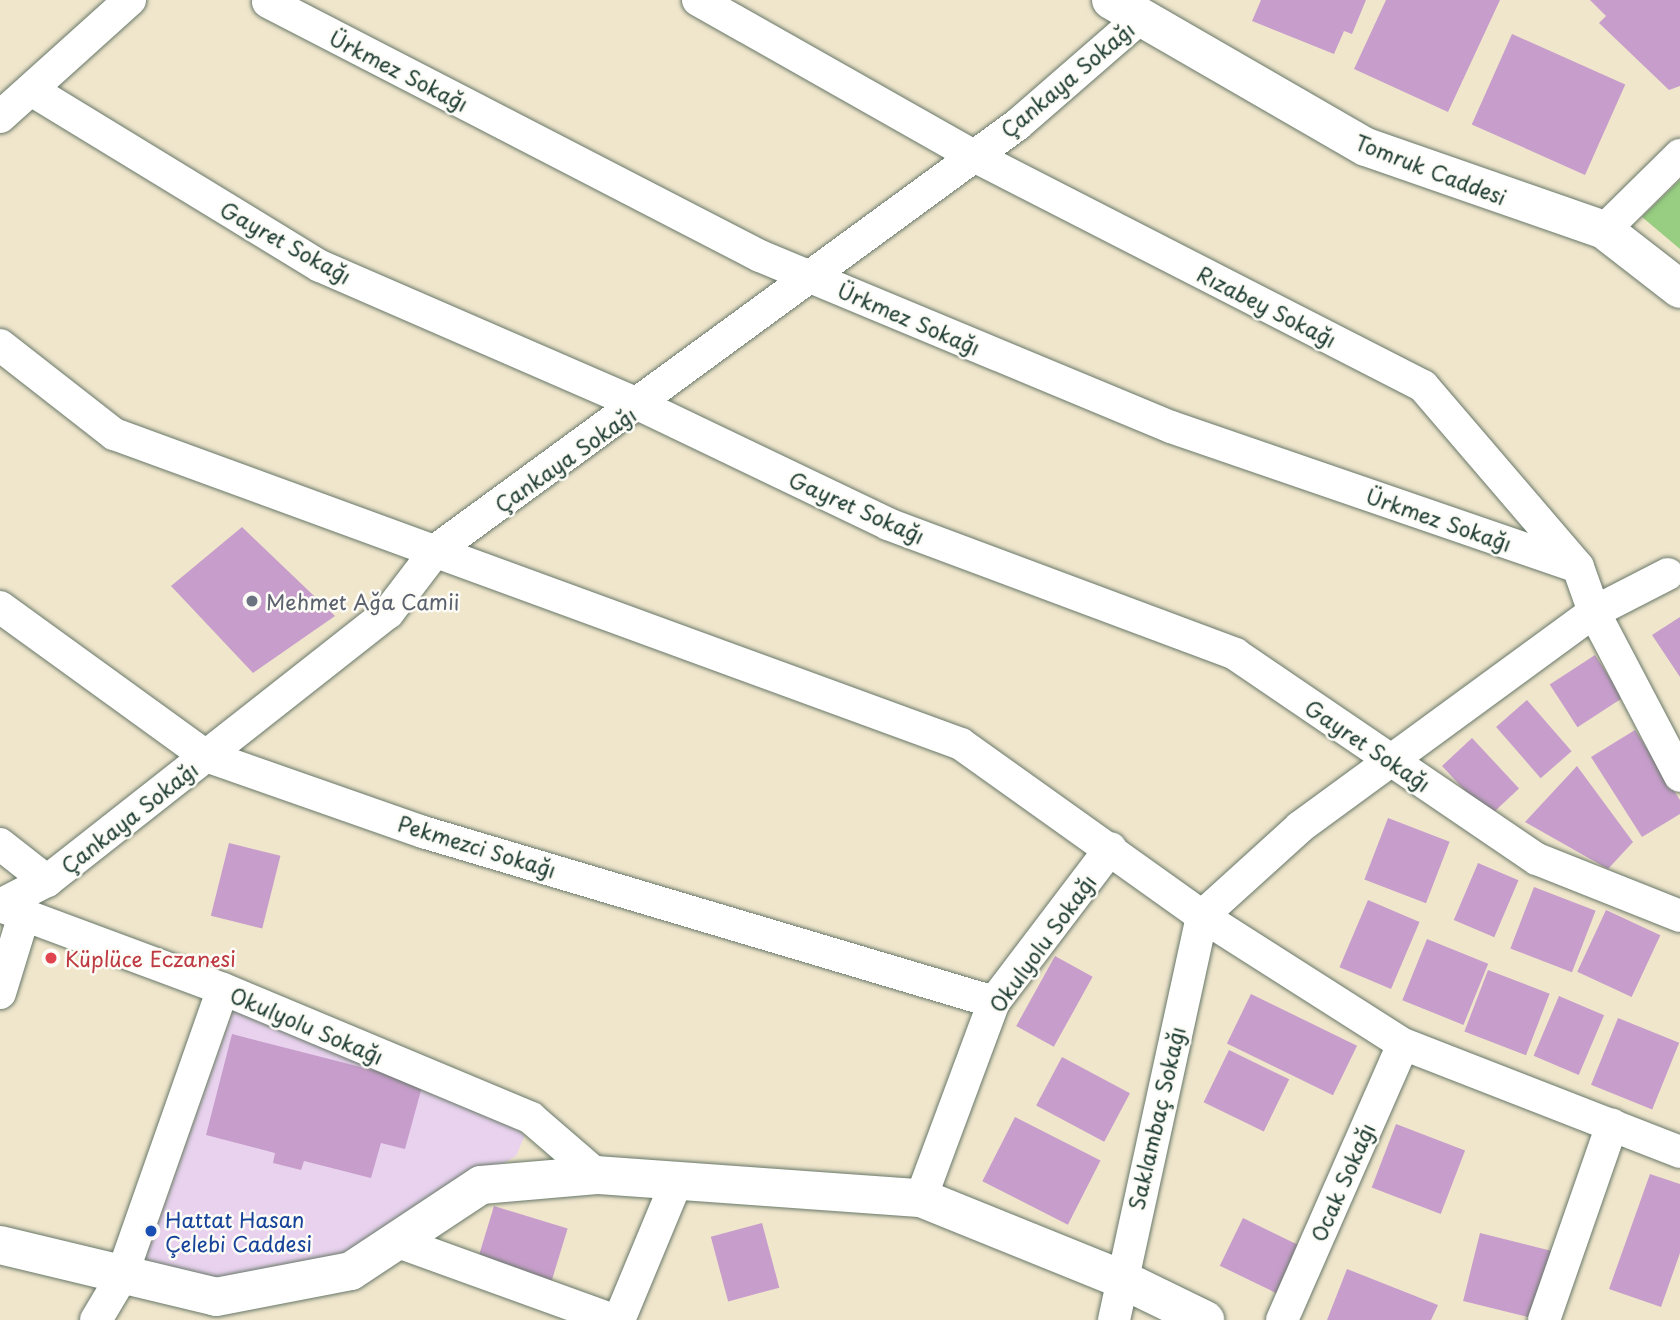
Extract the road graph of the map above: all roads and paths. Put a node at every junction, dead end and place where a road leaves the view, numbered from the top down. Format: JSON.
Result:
{"nodes":[{"id":1,"x":130,"y":0,"type":"edge"},
{"id":2,"x":698,"y":0,"type":"edge"},
{"id":3,"x":268,"y":2,"type":"dead end"},
{"id":4,"x":1125,"y":10,"type":"edge"},
{"id":5,"x":33,"y":91,"type":"junction"},
{"id":6,"x":0,"y":117,"type":"edge"},
{"id":7,"x":971,"y":154,"type":"junction"},
{"id":8,"x":1680,"y":155,"type":"edge"},
{"id":9,"x":1604,"y":230,"type":"junction"},
{"id":10,"x":806,"y":275,"type":"junction"},
{"id":11,"x":1680,"y":289,"type":"edge"},
{"id":12,"x":0,"y":345,"type":"edge"},
{"id":13,"x":640,"y":405,"type":"junction"},
{"id":14,"x":436,"y":550,"type":"junction"},
{"id":15,"x":1578,"y":567,"type":"junction"},
{"id":16,"x":1668,"y":573,"type":"dead end"},
{"id":17,"x":0,"y":607,"type":"edge"},
{"id":18,"x":1594,"y":612,"type":"junction"},
{"id":19,"x":206,"y":756,"type":"junction"},
{"id":20,"x":1391,"y":761,"type":"junction"},
{"id":21,"x":1680,"y":776,"type":"edge"},
{"id":22,"x":0,"y":844,"type":"edge"},
{"id":23,"x":1111,"y":848,"type":"junction"},
{"id":24,"x":47,"y":881,"type":"junction"},
{"id":25,"x":8,"y":909,"type":"edge"},
{"id":26,"x":1202,"y":916,"type":"junction"},
{"id":27,"x":1680,"y":916,"type":"edge"},
{"id":28,"x":223,"y":989,"type":"junction"},
{"id":29,"x":0,"y":993,"type":"edge"},
{"id":30,"x":995,"y":1002,"type":"junction"},
{"id":31,"x":1403,"y":1044,"type":"junction"},
{"id":32,"x":1612,"y":1125,"type":"junction"},
{"id":33,"x":1680,"y":1152,"type":"edge"},
{"id":34,"x":597,"y":1175,"type":"junction"},
{"id":35,"x":676,"y":1184,"type":"junction"},
{"id":36,"x":922,"y":1198,"type":"junction"},
{"id":37,"x":398,"y":1242,"type":"junction"},
{"id":38,"x":0,"y":1245,"type":"edge"},
{"id":39,"x":121,"y":1278,"type":"junction"},
{"id":40,"x":1119,"y":1278,"type":"junction"},
{"id":41,"x":96,"y":1320,"type":"edge"},
{"id":42,"x":616,"y":1320,"type":"edge"},
{"id":43,"x":1114,"y":1320,"type":"edge"},
{"id":44,"x":1205,"y":1320,"type":"edge"},
{"id":45,"x":1282,"y":1320,"type":"edge"},
{"id":46,"x":1544,"y":1320,"type":"edge"}],
"edges":[{"from":1,"to":5,"type":"street"},
{"from":2,"to":7,"type":"street","name":"Rızabey Sokağı"},
{"from":3,"to":10,"type":"street","name":"Ürkmez Sokağı"},
{"from":4,"to":7,"type":"street","name":"Çankaya Sokağı"},
{"from":4,"to":9,"type":"street","name":"Tomruk Caddesi"},
{"from":5,"to":6,"type":"street"},
{"from":5,"to":13,"type":"street","name":"Gayret Sokağı"},
{"from":7,"to":10,"type":"street","name":"Çankaya Sokağı"},
{"from":7,"to":15,"type":"street","name":"Rızabey Sokağı"},
{"from":8,"to":9,"type":"street"},
{"from":9,"to":11,"type":"street","name":"Tomruk Caddesi"},
{"from":10,"to":13,"type":"street","name":"Çankaya Sokağı"},
{"from":10,"to":15,"type":"street","name":"Ürkmez Sokağı"},
{"from":12,"to":14,"type":"street"},
{"from":13,"to":14,"type":"street","name":"Çankaya Sokağı"},
{"from":13,"to":20,"type":"street","name":"Gayret Sokağı"},
{"from":14,"to":19,"type":"street","name":"Çankaya Sokağı"},
{"from":14,"to":23,"type":"street"},
{"from":15,"to":18,"type":"street","name":"Rızabey Sokağı"},
{"from":16,"to":18,"type":"street"},
{"from":17,"to":19,"type":"street","name":"Pekmezci Sokağı"},
{"from":18,"to":20,"type":"street"},
{"from":18,"to":21,"type":"street","name":"Rızabey Sokağı"},
{"from":19,"to":24,"type":"street","name":"Çankaya Sokağı"},
{"from":19,"to":30,"type":"street","name":"Pekmezci Sokağı"},
{"from":20,"to":26,"type":"street"},
{"from":20,"to":27,"type":"street","name":"Gayret Sokağı"},
{"from":22,"to":24,"type":"street"},
{"from":23,"to":26,"type":"street"},
{"from":23,"to":30,"type":"street","name":"Okulyolu Sokağı"},
{"from":24,"to":25,"type":"street","name":"Çankaya Sokağı"},
{"from":25,"to":28,"type":"street","name":"Okulyolu Sokağı"},
{"from":25,"to":29,"type":"street"},
{"from":26,"to":31,"type":"street"},
{"from":26,"to":40,"type":"street","name":"Saklambaç Sokağı"},
{"from":28,"to":34,"type":"street","name":"Okulyolu Sokağı"},
{"from":28,"to":39,"type":"street"},
{"from":30,"to":36,"type":"street","name":"Okulyolu Sokağı"},
{"from":31,"to":32,"type":"street"},
{"from":31,"to":45,"type":"street","name":"Ocak Sokağı"},
{"from":32,"to":33,"type":"street"},
{"from":32,"to":46,"type":"street"},
{"from":34,"to":35,"type":"street"},
{"from":34,"to":37,"type":"street"},
{"from":35,"to":36,"type":"street"},
{"from":35,"to":42,"type":"street"},
{"from":36,"to":40,"type":"street"},
{"from":37,"to":39,"type":"street"},
{"from":37,"to":42,"type":"street"},
{"from":38,"to":39,"type":"street"},
{"from":39,"to":41,"type":"street"},
{"from":40,"to":43,"type":"street","name":"Saklambaç Sokağı"},
{"from":40,"to":44,"type":"street"}]}
